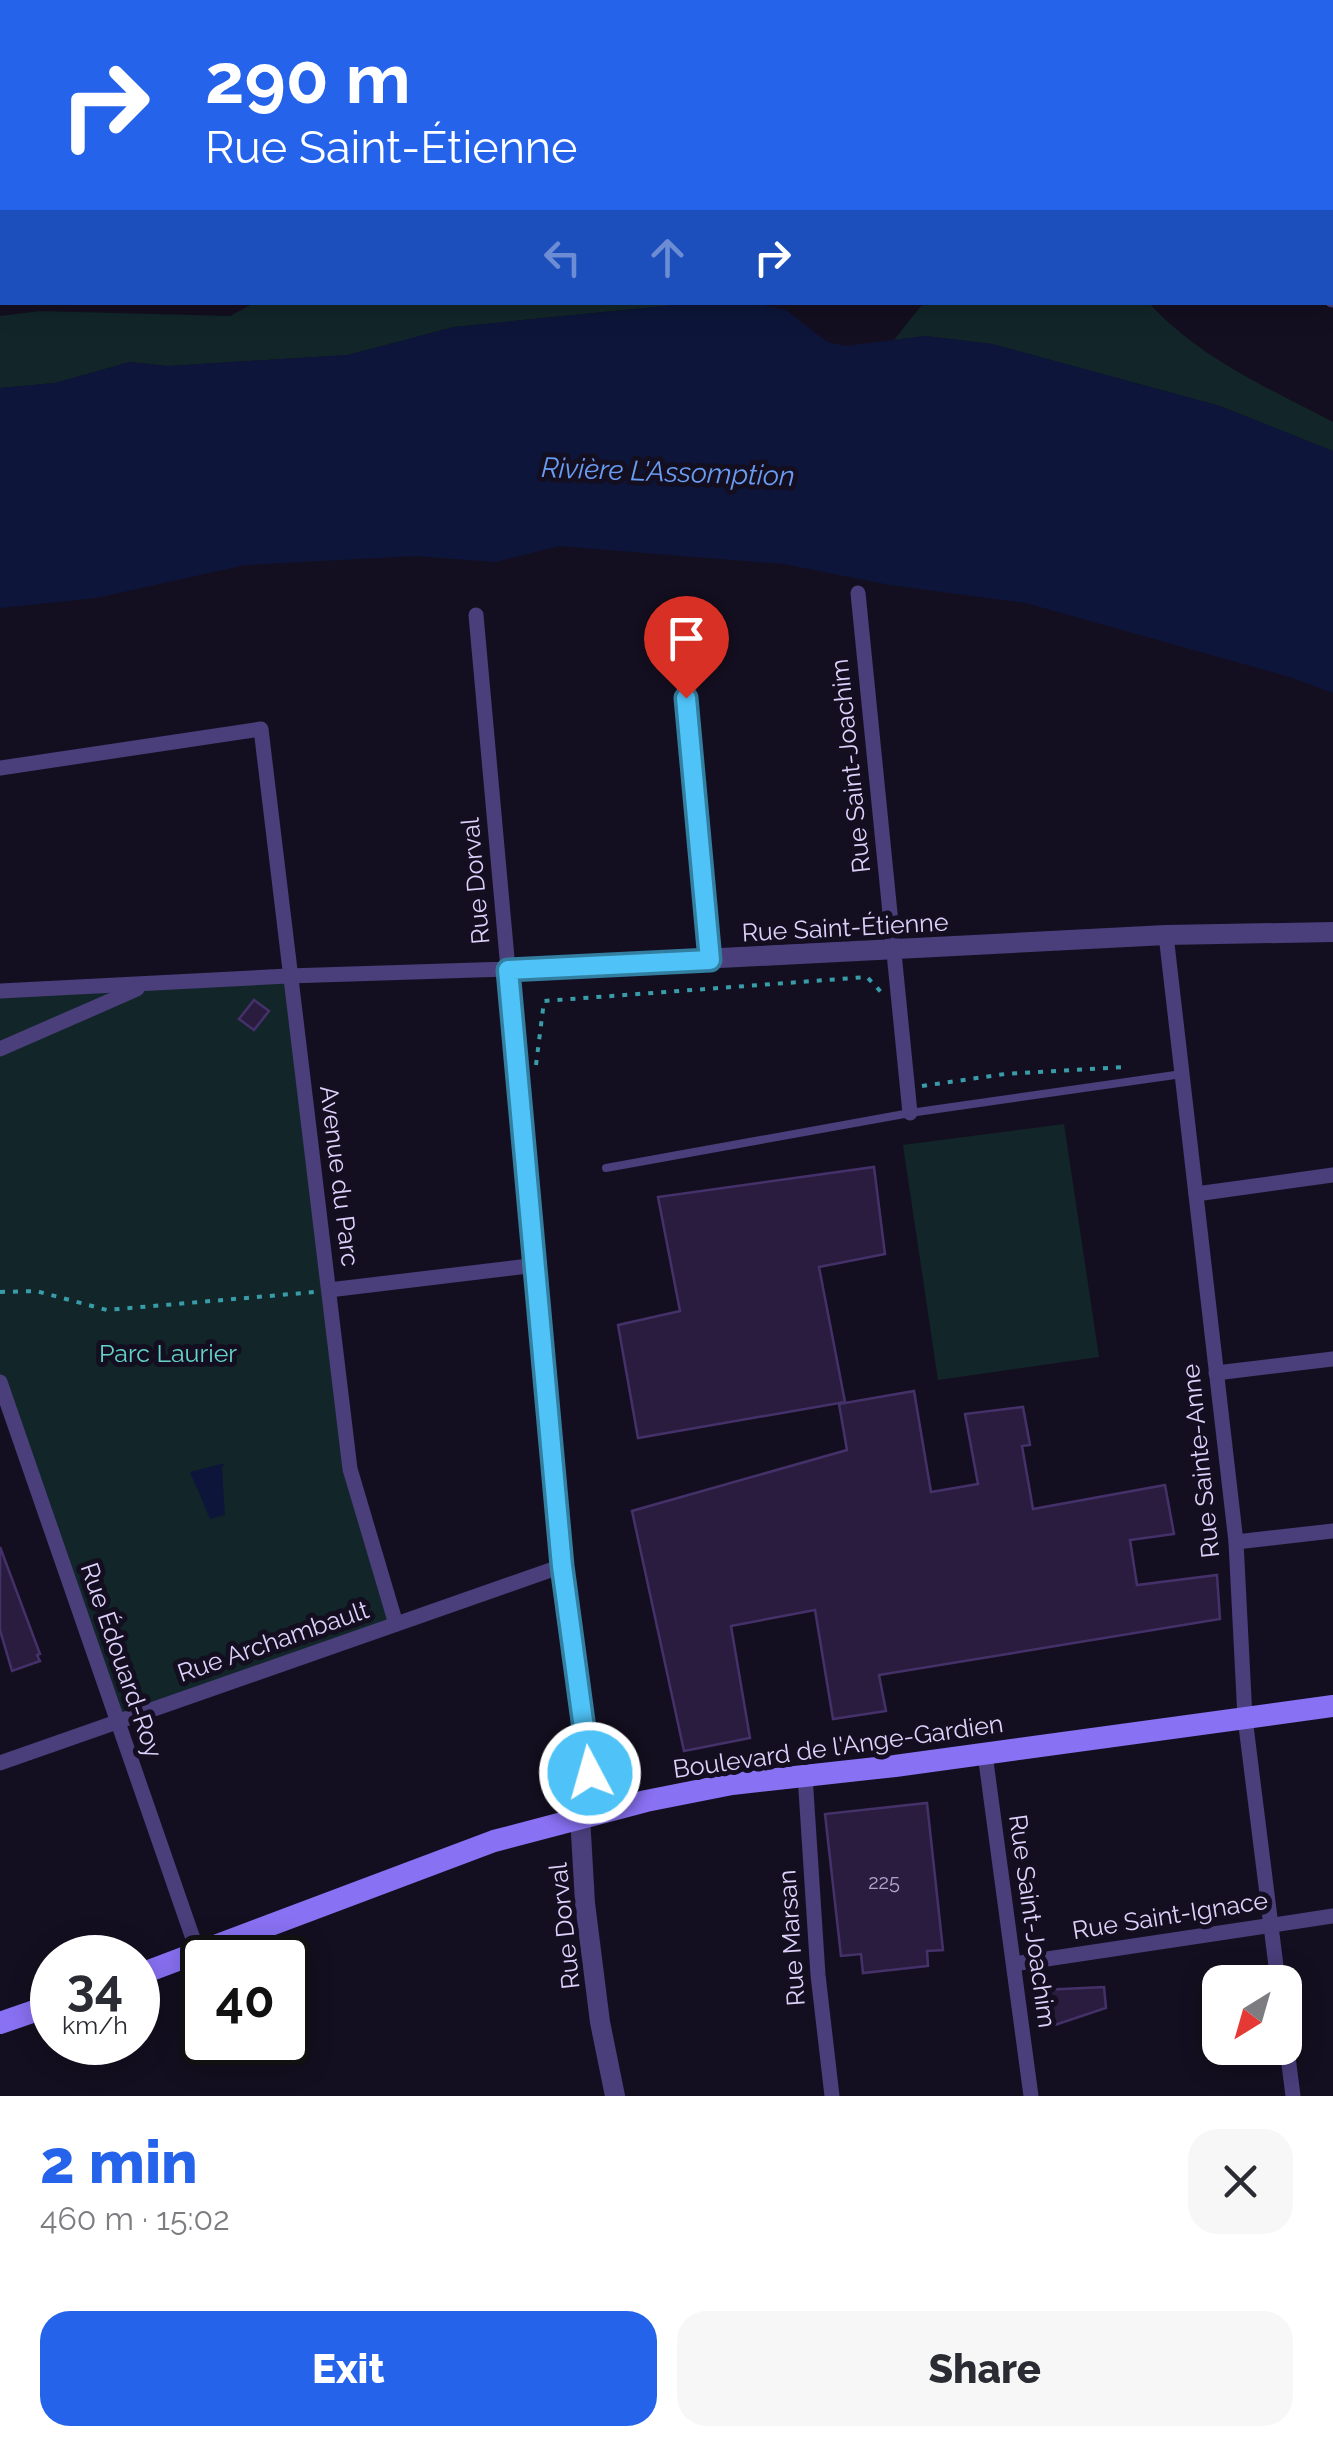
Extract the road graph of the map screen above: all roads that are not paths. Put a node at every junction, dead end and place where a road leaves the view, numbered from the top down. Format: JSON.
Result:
{"nodes":[{"id":1,"x":858,"y":593,"type":"dead end"},
{"id":2,"x":476,"y":615,"type":"dead end"},
{"id":3,"x":679,"y":624,"type":"dead end"},
{"id":4,"x":0,"y":768,"type":"edge"},
{"id":5,"x":1333,"y":932,"type":"edge"},
{"id":6,"x":1166,"y":935,"type":"junction"},
{"id":7,"x":894,"y":948,"type":"junction"},
{"id":8,"x":710,"y":960,"type":"junction"},
{"id":9,"x":508,"y":970,"type":"junction"},
{"id":10,"x":288,"y":976,"type":"junction"},
{"id":11,"x":150,"y":983,"type":"junction"},
{"id":12,"x":0,"y":992,"type":"edge"},
{"id":13,"x":0,"y":1048,"type":"edge"},
{"id":14,"x":1182,"y":1074,"type":"junction"},
{"id":15,"x":910,"y":1113,"type":"junction"},
{"id":16,"x":606,"y":1168,"type":"dead end"},
{"id":17,"x":1333,"y":1176,"type":"edge"},
{"id":18,"x":1196,"y":1194,"type":"junction"},
{"id":19,"x":538,"y":1265,"type":"junction"},
{"id":20,"x":329,"y":1290,"type":"junction"},
{"id":21,"x":1333,"y":1359,"type":"edge"},
{"id":22,"x":1216,"y":1373,"type":"junction"},
{"id":23,"x":0,"y":1382,"type":"edge"},
{"id":24,"x":1333,"y":1531,"type":"edge"},
{"id":25,"x":1236,"y":1542,"type":"junction"},
{"id":26,"x":562,"y":1566,"type":"junction"},
{"id":27,"x":396,"y":1624,"type":"junction"},
{"id":28,"x":1333,"y":1706,"type":"edge"},
{"id":29,"x":1245,"y":1718,"type":"junction"},
{"id":30,"x":118,"y":1722,"type":"junction"},
{"id":31,"x":985,"y":1754,"type":"junction"},
{"id":32,"x":0,"y":1763,"type":"edge"},
{"id":33,"x":805,"y":1775,"type":"junction"},
{"id":34,"x":580,"y":1816,"type":"junction"},
{"id":35,"x":1333,"y":1916,"type":"edge"},
{"id":36,"x":1271,"y":1925,"type":"junction"},
{"id":37,"x":191,"y":1935,"type":"edge"},
{"id":38,"x":248,"y":1935,"type":"edge"},
{"id":39,"x":1014,"y":1964,"type":"junction"},
{"id":40,"x":1276,"y":1965,"type":"edge"},
{"id":41,"x":30,"y":2013,"type":"edge"},
{"id":42,"x":0,"y":2024,"type":"edge"},
{"id":43,"x":1289,"y":2065,"type":"edge"},
{"id":44,"x":615,"y":2096,"type":"edge"},
{"id":45,"x":832,"y":2096,"type":"edge"},
{"id":46,"x":1031,"y":2096,"type":"edge"},
{"id":47,"x":1293,"y":2096,"type":"edge"}],
"edges":[{"from":1,"to":7,"type":"street","name":"Rue Saint-Joachim"},
{"from":2,"to":9,"type":"street","name":"Rue Dorval"},
{"from":3,"to":8,"type":"street"},
{"from":4,"to":10,"type":"street","name":"Avenue du Parc"},
{"from":5,"to":6,"type":"street","name":"Rue Saint-Étienne"},
{"from":6,"to":7,"type":"street","name":"Rue Saint-Étienne"},
{"from":6,"to":14,"type":"street","name":"Rue Sainte-Anne"},
{"from":7,"to":8,"type":"street","name":"Rue Saint-Étienne"},
{"from":7,"to":15,"type":"street","name":"Rue Saint-Joachim"},
{"from":8,"to":9,"type":"street","name":"Rue Saint-Étienne"},
{"from":9,"to":10,"type":"street","name":"Rue Saint-Étienne"},
{"from":9,"to":19,"type":"street","name":"Rue Dorval"},
{"from":10,"to":11,"type":"street","name":"Rue Saint-Étienne"},
{"from":10,"to":20,"type":"street","name":"Avenue du Parc"},
{"from":11,"to":12,"type":"street","name":"Rue Saint-Étienne"},
{"from":11,"to":13,"type":"street"},
{"from":14,"to":15,"type":"lane"},
{"from":14,"to":18,"type":"street","name":"Rue Sainte-Anne"},
{"from":15,"to":16,"type":"lane"},
{"from":17,"to":18,"type":"street"},
{"from":18,"to":22,"type":"street","name":"Rue Sainte-Anne"},
{"from":19,"to":20,"type":"street"},
{"from":19,"to":26,"type":"street","name":"Rue Dorval"},
{"from":20,"to":27,"type":"street","name":"Avenue du Parc"},
{"from":21,"to":22,"type":"street"},
{"from":22,"to":25,"type":"street","name":"Rue Sainte-Anne"},
{"from":23,"to":30,"type":"street","name":"Rue Édouard-Roy"},
{"from":24,"to":25,"type":"street"},
{"from":25,"to":29,"type":"street","name":"Rue Sainte-Anne"},
{"from":26,"to":27,"type":"street","name":"Rue Archambault"},
{"from":26,"to":34,"type":"street","name":"Rue Dorval"},
{"from":27,"to":30,"type":"street","name":"Rue Archambault"},
{"from":28,"to":29,"type":"main road","name":"Boulevard de l'Ange-Gardien"},
{"from":29,"to":31,"type":"main road","name":"Boulevard de l'Ange-Gardien"},
{"from":29,"to":36,"type":"street","name":"Rue Sainte-Anne"},
{"from":30,"to":32,"type":"street","name":"Rue Archambault"},
{"from":30,"to":37,"type":"street","name":"Rue Édouard-Roy"},
{"from":31,"to":33,"type":"main road","name":"Boulevard de l'Ange-Gardien"},
{"from":31,"to":39,"type":"street","name":"Rue Saint-Joachim"},
{"from":33,"to":34,"type":"main road","name":"Boulevard de l'Ange-Gardien"},
{"from":33,"to":45,"type":"street","name":"Rue Marsan"},
{"from":34,"to":38,"type":"main road","name":"Boulevard de l'Ange-Gardien"},
{"from":34,"to":44,"type":"street","name":"Rue Dorval"},
{"from":35,"to":36,"type":"street","name":"Rue Saint-Ignace"},
{"from":36,"to":39,"type":"street","name":"Rue Saint-Ignace"},
{"from":36,"to":40,"type":"street","name":"Rue Sainte-Anne"},
{"from":39,"to":46,"type":"street","name":"Rue Saint-Joachim"},
{"from":41,"to":42,"type":"main road"},
{"from":43,"to":47,"type":"street"}]}
